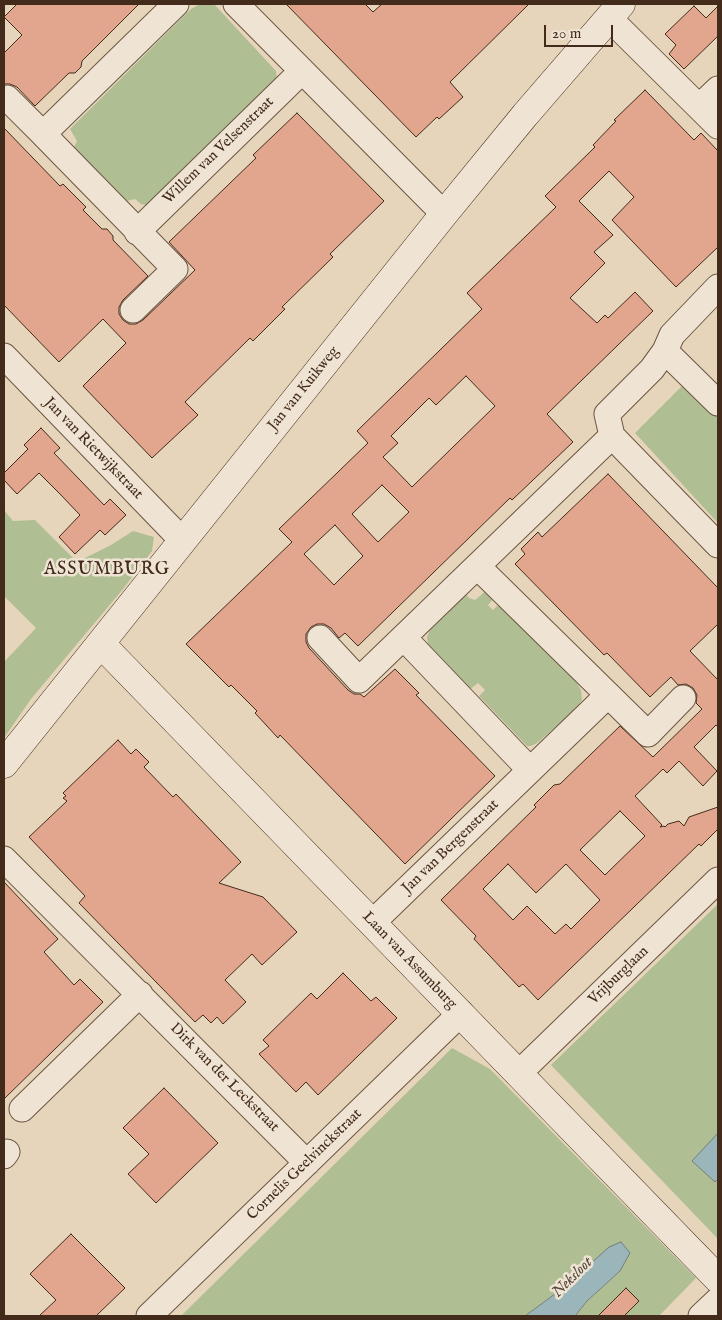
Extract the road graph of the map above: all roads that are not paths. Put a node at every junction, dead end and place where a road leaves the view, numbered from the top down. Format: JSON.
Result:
{"nodes":[{"id":1,"x":176,"y":4,"type":"edge"},
{"id":2,"x":236,"y":4,"type":"edge"},
{"id":3,"x":618,"y":8,"type":"edge"},
{"id":4,"x":302,"y":71,"type":"junction"},
{"id":5,"x":718,"y":89,"type":"edge"},
{"id":6,"x":4,"y":101,"type":"edge"},
{"id":7,"x":699,"y":107,"type":"junction"},
{"id":8,"x":718,"y":126,"type":"edge"},
{"id":9,"x":43,"y":134,"type":"junction"},
{"id":10,"x":444,"y":214,"type":"junction"},
{"id":11,"x":137,"y":232,"type":"junction"},
{"id":12,"x":718,"y":287,"type":"edge"},
{"id":13,"x":133,"y":310,"type":"dead end"},
{"id":14,"x":665,"y":351,"type":"junction"},
{"id":15,"x":4,"y":356,"type":"edge"},
{"id":16,"x":718,"y":403,"type":"edge"},
{"id":17,"x":612,"y":436,"type":"junction"},
{"id":18,"x":183,"y":541,"type":"junction"},
{"id":19,"x":718,"y":545,"type":"edge"},
{"id":20,"x":478,"y":567,"type":"junction"},
{"id":21,"x":320,"y":638,"type":"dead end"},
{"id":22,"x":404,"y":638,"type":"junction"},
{"id":23,"x":101,"y":644,"type":"junction"},
{"id":24,"x":608,"y":695,"type":"junction"},
{"id":25,"x":683,"y":698,"type":"dead end"},
{"id":26,"x":4,"y":764,"type":"edge"},
{"id":27,"x":530,"y":770,"type":"junction"},
{"id":28,"x":4,"y":859,"type":"edge"},
{"id":29,"x":718,"y":880,"type":"edge"},
{"id":30,"x":372,"y":923,"type":"junction"},
{"id":31,"x":140,"y":994,"type":"junction"},
{"id":32,"x":461,"y":1013,"type":"junction"},
{"id":33,"x":519,"y":1073,"type":"junction"},
{"id":34,"x":22,"y":1109,"type":"dead end"},
{"id":35,"x":307,"y":1163,"type":"junction"},
{"id":36,"x":718,"y":1279,"type":"edge"},
{"id":37,"x":718,"y":1300,"type":"edge"},
{"id":38,"x":149,"y":1316,"type":"edge"},
{"id":39,"x":701,"y":1316,"type":"edge"}],
"edges":[{"from":1,"to":9,"type":"street"},
{"from":2,"to":4,"type":"street"},
{"from":3,"to":7,"type":"street"},
{"from":3,"to":10,"type":"street","name":"Jan van Kuikweg"},
{"from":4,"to":10,"type":"street"},
{"from":4,"to":11,"type":"street","name":"Willem van Velsenstraat"},
{"from":5,"to":7,"type":"street"},
{"from":6,"to":9,"type":"street"},
{"from":7,"to":8,"type":"street"},
{"from":9,"to":11,"type":"street"},
{"from":10,"to":18,"type":"street","name":"Jan van Kuikweg"},
{"from":11,"to":13,"type":"street"},
{"from":12,"to":14,"type":"street"},
{"from":14,"to":16,"type":"street"},
{"from":14,"to":17,"type":"street"},
{"from":15,"to":18,"type":"street","name":"Jan van Rietwijkstraat"},
{"from":17,"to":19,"type":"street"},
{"from":17,"to":20,"type":"street"},
{"from":18,"to":23,"type":"street","name":"Jan van Kuikweg"},
{"from":20,"to":22,"type":"street"},
{"from":20,"to":24,"type":"street"},
{"from":21,"to":22,"type":"street"},
{"from":22,"to":27,"type":"street"},
{"from":23,"to":26,"type":"street","name":"Jan van Kuikweg"},
{"from":23,"to":30,"type":"street","name":"Laan van Assumburg"},
{"from":24,"to":25,"type":"street"},
{"from":24,"to":27,"type":"street","name":"Jan van Bergenstraat"},
{"from":27,"to":30,"type":"street","name":"Jan van Bergenstraat"},
{"from":28,"to":31,"type":"street","name":"Dirk van der Leckstraat"},
{"from":29,"to":33,"type":"street","name":"Vrijburglaan"},
{"from":30,"to":32,"type":"street","name":"Laan van Assumburg"},
{"from":31,"to":34,"type":"street"},
{"from":31,"to":35,"type":"street","name":"Dirk van der Leckstraat"},
{"from":32,"to":33,"type":"street","name":"Laan van Assumburg"},
{"from":32,"to":35,"type":"street","name":"Cornelis Geelvinckstraat"},
{"from":33,"to":36,"type":"street","name":"Laan van Assumburg"},
{"from":35,"to":38,"type":"street","name":"Cornelis Geelvinckstraat"},
{"from":37,"to":39,"type":"street"}]}
